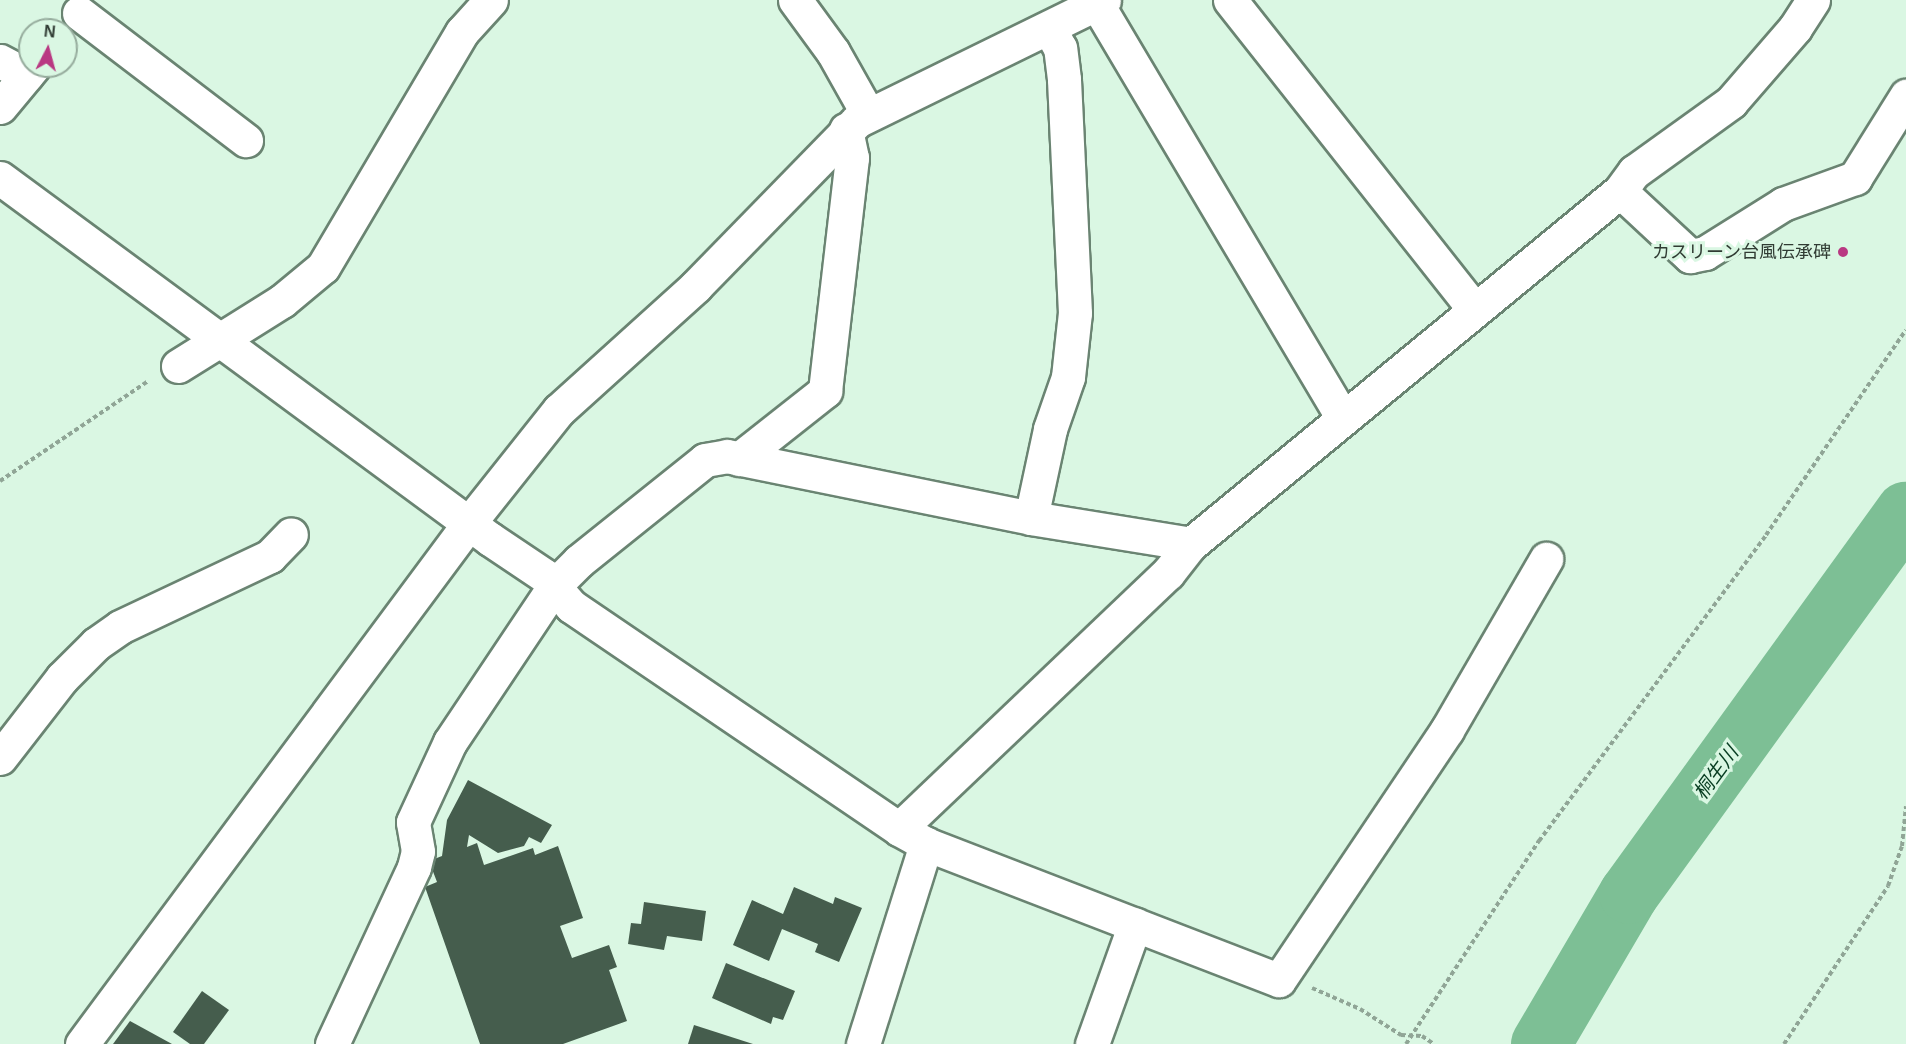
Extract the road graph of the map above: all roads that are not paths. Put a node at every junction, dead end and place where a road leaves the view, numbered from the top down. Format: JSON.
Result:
{"nodes":[{"id":1,"x":491,"y":0,"type":"edge"},
{"id":2,"x":795,"y":0,"type":"edge"},
{"id":3,"x":1230,"y":0,"type":"edge"},
{"id":4,"x":1813,"y":0,"type":"edge"},
{"id":5,"x":1100,"y":2,"type":"edge"},
{"id":6,"x":78,"y":14,"type":"edge"},
{"id":7,"x":1049,"y":28,"type":"junction"},
{"id":8,"x":18,"y":71,"type":"edge"},
{"id":9,"x":1906,"y":96,"type":"edge"},
{"id":10,"x":0,"y":107,"type":"edge"},
{"id":11,"x":857,"y":122,"type":"junction"},
{"id":12,"x":246,"y":140,"type":"dead end"},
{"id":13,"x":0,"y":178,"type":"edge"},
{"id":14,"x":1620,"y":191,"type":"junction"},
{"id":15,"x":1475,"y":310,"type":"junction"},
{"id":16,"x":220,"y":338,"type":"junction"},
{"id":17,"x":178,"y":366,"type":"road end"},
{"id":18,"x":1343,"y":419,"type":"junction"},
{"id":19,"x":740,"y":459,"type":"junction"},
{"id":20,"x":1031,"y":518,"type":"junction"},
{"id":21,"x":469,"y":524,"type":"junction"},
{"id":22,"x":291,"y":534,"type":"dead end"},
{"id":23,"x":1191,"y":544,"type":"junction"},
{"id":24,"x":1546,"y":559,"type":"dead end"},
{"id":25,"x":555,"y":585,"type":"junction"},
{"id":26,"x":0,"y":758,"type":"edge"},
{"id":27,"x":912,"y":836,"type":"junction"},
{"id":28,"x":1135,"y":924,"type":"junction"},
{"id":29,"x":82,"y":1044,"type":"edge"},
{"id":30,"x":332,"y":1044,"type":"edge"},
{"id":31,"x":862,"y":1044,"type":"edge"},
{"id":32,"x":1092,"y":1044,"type":"edge"}],
"edges":[{"from":1,"to":16,"type":"street"},
{"from":2,"to":11,"type":"street"},
{"from":3,"to":15,"type":"street"},
{"from":4,"to":14,"type":"street"},
{"from":5,"to":7,"type":"street"},
{"from":5,"to":18,"type":"street"},
{"from":6,"to":12,"type":"street"},
{"from":7,"to":11,"type":"street"},
{"from":7,"to":20,"type":"street"},
{"from":8,"to":10,"type":"street"},
{"from":9,"to":14,"type":"street"},
{"from":11,"to":19,"type":"street"},
{"from":11,"to":21,"type":"street"},
{"from":13,"to":16,"type":"street"},
{"from":14,"to":15,"type":"street"},
{"from":15,"to":18,"type":"street"},
{"from":16,"to":17,"type":"street"},
{"from":16,"to":21,"type":"street"},
{"from":18,"to":23,"type":"street"},
{"from":19,"to":20,"type":"street"},
{"from":19,"to":25,"type":"street"},
{"from":20,"to":23,"type":"street"},
{"from":21,"to":25,"type":"street"},
{"from":21,"to":29,"type":"street"},
{"from":22,"to":26,"type":"street"},
{"from":23,"to":27,"type":"street"},
{"from":24,"to":28,"type":"street"},
{"from":25,"to":27,"type":"street"},
{"from":25,"to":30,"type":"street"},
{"from":27,"to":28,"type":"street"},
{"from":27,"to":31,"type":"street"},
{"from":28,"to":32,"type":"street"}]}
